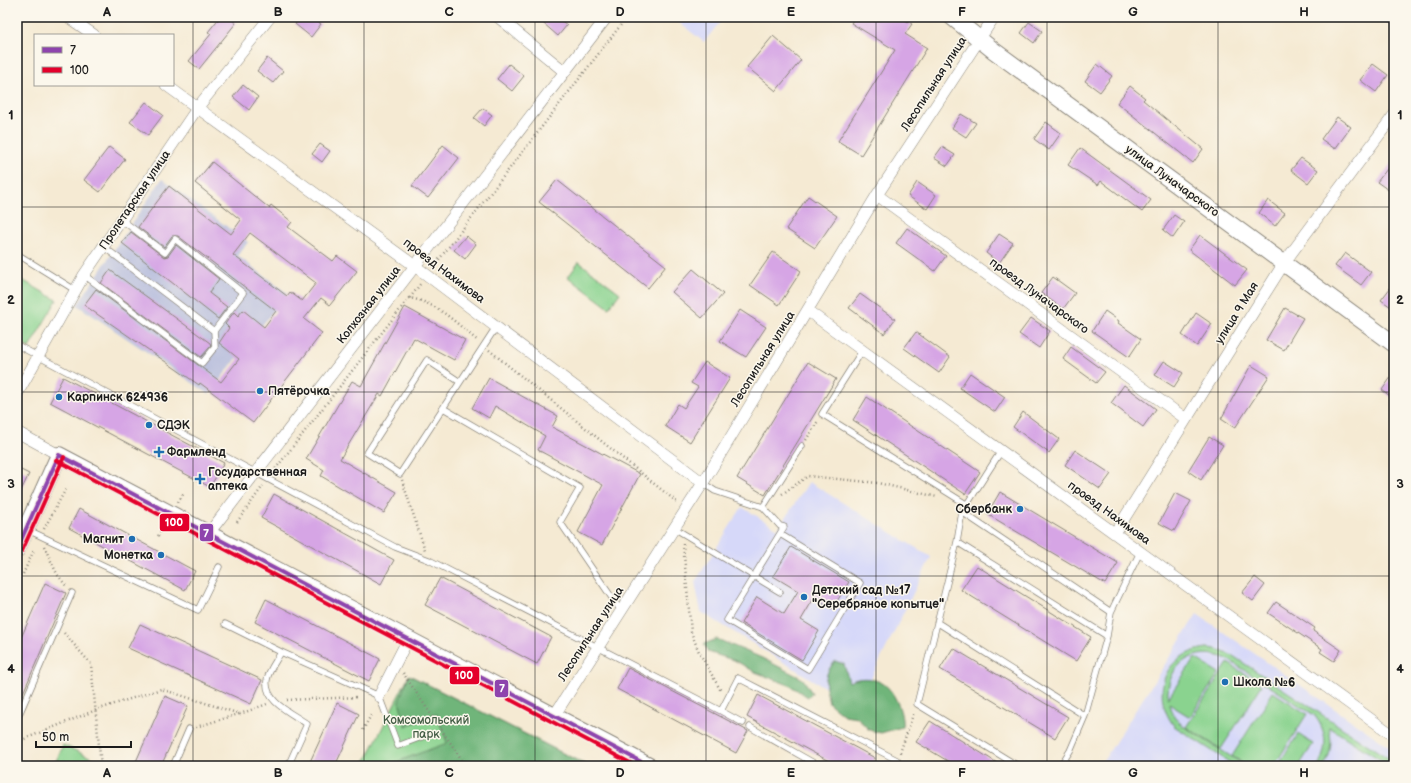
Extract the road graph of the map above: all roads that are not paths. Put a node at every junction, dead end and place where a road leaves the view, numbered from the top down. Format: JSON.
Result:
{"nodes":[{"id":1,"x":68,"y":17,"type":"edge"},
{"id":2,"x":270,"y":17,"type":"edge"},
{"id":3,"x":498,"y":17,"type":"edge"},
{"id":4,"x":608,"y":17,"type":"edge"},
{"id":5,"x":952,"y":17,"type":"edge"},
{"id":6,"x":994,"y":17,"type":"edge"},
{"id":7,"x":93,"y":34,"type":"edge"},
{"id":8,"x":978,"y":38,"type":"junction"},
{"id":9,"x":565,"y":72,"type":"junction"},
{"id":10,"x":167,"y":86,"type":"edge"},
{"id":11,"x":198,"y":107,"type":"junction"},
{"id":12,"x":1394,"y":115,"type":"edge"},
{"id":13,"x":877,"y":195,"type":"junction"},
{"id":14,"x":122,"y":220,"type":"junction"},
{"id":15,"x":104,"y":247,"type":"junction"},
{"id":16,"x":17,"y":254,"type":"edge"},
{"id":17,"x":1284,"y":263,"type":"junction"},
{"id":18,"x":415,"y":266,"type":"junction"},
{"id":19,"x":84,"y":275,"type":"junction"},
{"id":20,"x":75,"y":290,"type":"junction"},
{"id":21,"x":808,"y":311,"type":"junction"},
{"id":22,"x":496,"y":327,"type":"junction"},
{"id":23,"x":214,"y":331,"type":"junction"},
{"id":24,"x":1394,"y":344,"type":"edge"},
{"id":25,"x":17,"y":345,"type":"edge"},
{"id":26,"x":862,"y":351,"type":"junction"},
{"id":27,"x":37,"y":357,"type":"junction"},
{"id":28,"x":460,"y":382,"type":"junction"},
{"id":29,"x":17,"y":394,"type":"edge"},
{"id":30,"x":443,"y":408,"type":"junction"},
{"id":31,"x":1186,"y":419,"type":"junction"},
{"id":32,"x":17,"y":432,"type":"edge"},
{"id":33,"x":802,"y":446,"type":"road end"},
{"id":34,"x":1001,"y":451,"type":"junction"},
{"id":35,"x":60,"y":455,"type":"junction"},
{"id":36,"x":256,"y":474,"type":"junction"},
{"id":37,"x":702,"y":483,"type":"junction"},
{"id":38,"x":966,"y":504,"type":"junction"},
{"id":39,"x":764,"y":507,"type":"junction"},
{"id":40,"x":962,"y":512,"type":"junction"},
{"id":41,"x":24,"y":524,"type":"edge"},
{"id":42,"x":674,"y":528,"type":"junction"},
{"id":43,"x":210,"y":533,"type":"junction"},
{"id":44,"x":780,"y":534,"type":"junction"},
{"id":45,"x":1115,"y":534,"type":"junction"},
{"id":46,"x":957,"y":542,"type":"junction"},
{"id":47,"x":17,"y":549,"type":"edge"},
{"id":48,"x":1140,"y":552,"type":"junction"},
{"id":49,"x":219,"y":567,"type":"dead end"},
{"id":50,"x":754,"y":576,"type":"junction"},
{"id":51,"x":780,"y":592,"type":"dead end"},
{"id":52,"x":72,"y":593,"type":"road end"},
{"id":53,"x":621,"y":611,"type":"junction"},
{"id":54,"x":1111,"y":612,"type":"junction"},
{"id":55,"x":938,"y":623,"type":"junction"},
{"id":56,"x":225,"y":624,"type":"dead end"},
{"id":57,"x":1107,"y":636,"type":"junction"},
{"id":58,"x":408,"y":639,"type":"junction"},
{"id":59,"x":598,"y":647,"type":"junction"},
{"id":60,"x":281,"y":652,"type":"junction"},
{"id":61,"x":379,"y":696,"type":"junction"},
{"id":62,"x":721,"y":711,"type":"junction"},
{"id":63,"x":554,"y":716,"type":"junction"},
{"id":64,"x":1085,"y":716,"type":"junction"},
{"id":65,"x":17,"y":719,"type":"edge"},
{"id":66,"x":743,"y":723,"type":"dead end"},
{"id":67,"x":750,"y":728,"type":"dead end"},
{"id":68,"x":189,"y":729,"type":"road end"},
{"id":69,"x":424,"y":736,"type":"dead end"},
{"id":70,"x":1394,"y":736,"type":"edge"},
{"id":71,"x":895,"y":763,"type":"edge"},
{"id":72,"x":173,"y":766,"type":"edge"},
{"id":73,"x":288,"y":766,"type":"edge"},
{"id":74,"x":649,"y":766,"type":"edge"},
{"id":75,"x":819,"y":766,"type":"edge"},
{"id":76,"x":1018,"y":766,"type":"edge"},
{"id":77,"x":1060,"y":766,"type":"edge"}],
"edges":[{"from":1,"to":7,"type":"street"},
{"from":2,"to":11,"type":"street","name":"Пролетарская улица"},
{"from":3,"to":9,"type":"street"},
{"from":4,"to":9,"type":"street","name":"Колхозная улица"},
{"from":5,"to":8,"type":"main road","name":"улица Луначарского"},
{"from":6,"to":8,"type":"street","name":"Лесопильная улица"},
{"from":8,"to":13,"type":"street","name":"Лесопильная улица"},
{"from":8,"to":17,"type":"main road","name":"улица Луначарского"},
{"from":9,"to":18,"type":"street","name":"Колхозная улица"},
{"from":10,"to":11,"type":"street","name":"проезд Нахимова"},
{"from":11,"to":14,"type":"street","name":"Пролетарская улица"},
{"from":11,"to":18,"type":"street","name":"проезд Нахимова"},
{"from":12,"to":17,"type":"street","name":"улица 9 Мая"},
{"from":13,"to":21,"type":"street","name":"Лесопильная улица"},
{"from":13,"to":31,"type":"street","name":"проезд Луначарского"},
{"from":14,"to":15,"type":"street","name":"Пролетарская улица"},
{"from":14,"to":23,"type":"lane"},
{"from":15,"to":19,"type":"street","name":"Пролетарская улица"},
{"from":15,"to":23,"type":"lane"},
{"from":16,"to":20,"type":"lane"},
{"from":17,"to":24,"type":"main road","name":"улица Луначарского"},
{"from":17,"to":31,"type":"street","name":"улица 9 Мая"},
{"from":18,"to":22,"type":"street","name":"проезд Нахимова"},
{"from":18,"to":36,"type":"street","name":"Колхозная улица"},
{"from":19,"to":20,"type":"street","name":"Пролетарская улица"},
{"from":19,"to":23,"type":"lane"},
{"from":20,"to":27,"type":"street","name":"Пролетарская улица"},
{"from":21,"to":26,"type":"street","name":"проезд Нахимова"},
{"from":21,"to":37,"type":"street","name":"Лесопильная улица"},
{"from":22,"to":28,"type":"lane"},
{"from":22,"to":37,"type":"street","name":"проезд Нахимова"},
{"from":25,"to":27,"type":"lane"},
{"from":26,"to":34,"type":"street","name":"проезд Нахимова"},
{"from":26,"to":38,"type":"lane"},
{"from":27,"to":29,"type":"street","name":"Пролетарская улица"},
{"from":27,"to":36,"type":"lane"},
{"from":28,"to":30,"type":"lane"},
{"from":28,"to":30,"type":"lane"},
{"from":30,"to":53,"type":"lane"},
{"from":31,"to":45,"type":"street","name":"улица 9 Мая"},
{"from":32,"to":35,"type":"street"},
{"from":33,"to":39,"type":"lane"},
{"from":34,"to":38,"type":"lane"},
{"from":34,"to":45,"type":"street","name":"проезд Нахимова"},
{"from":35,"to":41,"type":"main road"},
{"from":35,"to":43,"type":"main road"},
{"from":36,"to":43,"type":"street","name":"Колхозная улица"},
{"from":36,"to":59,"type":"lane"},
{"from":37,"to":39,"type":"lane"},
{"from":37,"to":42,"type":"street","name":"Лесопильная улица"},
{"from":38,"to":40,"type":"lane"},
{"from":39,"to":44,"type":"lane"},
{"from":40,"to":46,"type":"lane"},
{"from":40,"to":54,"type":"lane"},
{"from":41,"to":47,"type":"main road"},
{"from":41,"to":49,"type":"lane"},
{"from":42,"to":50,"type":"lane"},
{"from":42,"to":53,"type":"street","name":"Лесопильная улица"},
{"from":43,"to":58,"type":"main road"},
{"from":44,"to":50,"type":"lane"},
{"from":44,"to":50,"type":"lane"},
{"from":45,"to":48,"type":"street","name":"проезд Нахимова"},
{"from":46,"to":55,"type":"lane"},
{"from":46,"to":57,"type":"lane"},
{"from":48,"to":54,"type":"lane"},
{"from":48,"to":70,"type":"street","name":"проезд Нахимова"},
{"from":50,"to":51,"type":"lane"},
{"from":52,"to":65,"type":"lane"},
{"from":53,"to":59,"type":"street","name":"Лесопильная улица"},
{"from":54,"to":57,"type":"lane"},
{"from":55,"to":64,"type":"lane"},
{"from":55,"to":76,"type":"lane"},
{"from":56,"to":60,"type":"lane"},
{"from":57,"to":64,"type":"lane"},
{"from":58,"to":61,"type":"street"},
{"from":58,"to":63,"type":"main road"},
{"from":59,"to":62,"type":"lane"},
{"from":59,"to":63,"type":"street","name":"Лесопильная улица"},
{"from":60,"to":61,"type":"lane"},
{"from":60,"to":73,"type":"lane"},
{"from":61,"to":69,"type":"lane"},
{"from":62,"to":66,"type":"lane"},
{"from":62,"to":71,"type":"lane"},
{"from":63,"to":74,"type":"main road"},
{"from":64,"to":77,"type":"lane"},
{"from":67,"to":75,"type":"lane"},
{"from":68,"to":72,"type":"lane"}]}
